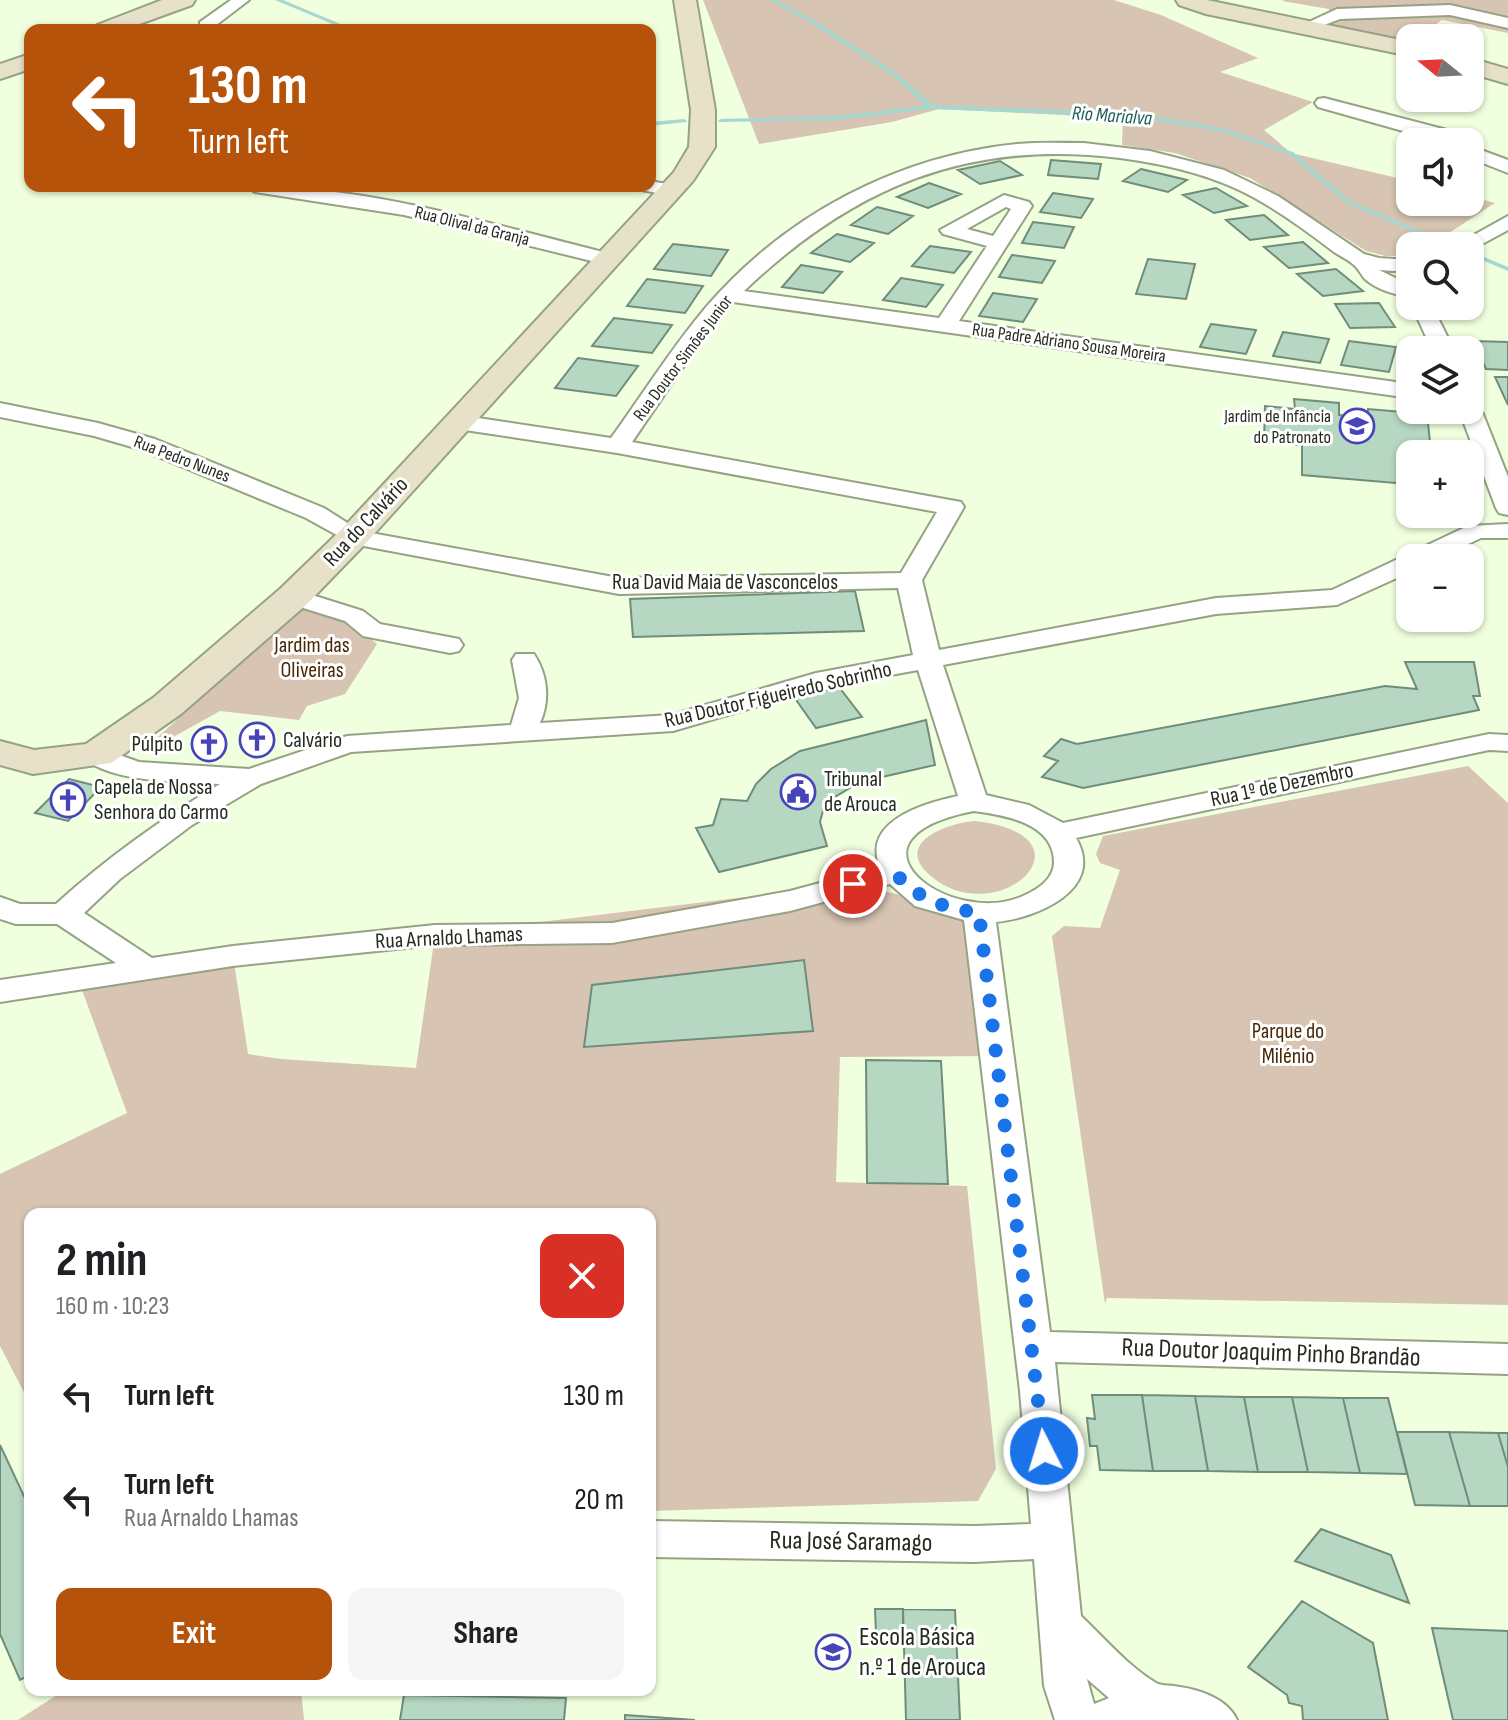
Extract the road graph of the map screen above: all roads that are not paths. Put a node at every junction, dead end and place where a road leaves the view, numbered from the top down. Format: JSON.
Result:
{"nodes":[{"id":1,"x":184,"y":0,"type":"edge"},
{"id":2,"x":241,"y":0,"type":"edge"},
{"id":3,"x":685,"y":0,"type":"edge"},
{"id":4,"x":1187,"y":0,"type":"edge"},
{"id":5,"x":1508,"y":23,"type":"edge"},
{"id":6,"x":118,"y":24,"type":"edge"},
{"id":7,"x":207,"y":24,"type":"edge"},
{"id":8,"x":1306,"y":27,"type":"junction"},
{"id":9,"x":1396,"y":46,"type":"edge"},
{"id":10,"x":24,"y":63,"type":"edge"},
{"id":11,"x":0,"y":72,"type":"edge"},
{"id":12,"x":1324,"y":103,"type":"dead end"},
{"id":13,"x":1418,"y":128,"type":"edge"},
{"id":14,"x":1484,"y":157,"type":"edge"},
{"id":15,"x":1508,"y":167,"type":"edge"},
{"id":16,"x":660,"y":188,"type":"edge"},
{"id":17,"x":345,"y":192,"type":"edge"},
{"id":18,"x":1508,"y":222,"type":"edge"},
{"id":19,"x":1484,"y":235,"type":"edge"},
{"id":20,"x":998,"y":243,"type":"dead end"},
{"id":21,"x":608,"y":259,"type":"junction"},
{"id":22,"x":1362,"y":260,"type":"junction"},
{"id":23,"x":1396,"y":264,"type":"edge"},
{"id":24,"x":1396,"y":288,"type":"edge"},
{"id":25,"x":728,"y":295,"type":"junction"},
{"id":26,"x":945,"y":326,"type":"junction"},
{"id":27,"x":1396,"y":389,"type":"edge"},
{"id":28,"x":0,"y":410,"type":"edge"},
{"id":29,"x":458,"y":422,"type":"junction"},
{"id":30,"x":1476,"y":424,"type":"edge"},
{"id":31,"x":617,"y":446,"type":"junction"},
{"id":32,"x":1508,"y":508,"type":"edge"},
{"id":33,"x":1508,"y":531,"type":"edge"},
{"id":34,"x":353,"y":537,"type":"junction"},
{"id":35,"x":1449,"y":544,"type":"edge"},
{"id":36,"x":1396,"y":569,"type":"edge"},
{"id":37,"x":909,"y":580,"type":"junction"},
{"id":38,"x":293,"y":597,"type":"junction"},
{"id":39,"x":450,"y":645,"type":"dead end"},
{"id":40,"x":525,"y":660,"type":"dead end"},
{"id":41,"x":928,"y":661,"type":"junction"},
{"id":42,"x":520,"y":733,"type":"junction"},
{"id":43,"x":1508,"y":743,"type":"edge"},
{"id":44,"x":0,"y":753,"type":"edge"},
{"id":45,"x":97,"y":755,"type":"junction"},
{"id":46,"x":0,"y":760,"type":"edge"},
{"id":47,"x":45,"y":760,"type":"junction"},
{"id":48,"x":251,"y":778,"type":"junction"},
{"id":49,"x":974,"y":802,"type":"junction"},
{"id":50,"x":1057,"y":833,"type":"junction"},
{"id":51,"x":895,"y":873,"type":"junction"},
{"id":52,"x":0,"y":907,"type":"edge"},
{"id":53,"x":979,"y":913,"type":"junction"},
{"id":54,"x":64,"y":914,"type":"junction"},
{"id":55,"x":147,"y":969,"type":"junction"},
{"id":56,"x":0,"y":991,"type":"edge"},
{"id":57,"x":1034,"y":1346,"type":"junction"},
{"id":58,"x":1508,"y":1359,"type":"edge"},
{"id":59,"x":656,"y":1539,"type":"edge"},
{"id":60,"x":1052,"y":1541,"type":"junction"},
{"id":61,"x":1061,"y":1625,"type":"junction"},
{"id":62,"x":1151,"y":1705,"type":"junction"},
{"id":63,"x":1077,"y":1720,"type":"edge"},
{"id":64,"x":1107,"y":1720,"type":"edge"},
{"id":65,"x":1215,"y":1720,"type":"edge"}],
"edges":[{"from":1,"to":6,"type":"street"},
{"from":2,"to":7,"type":"street"},
{"from":3,"to":16,"type":"street","name":"Rua do Calvário"},
{"from":4,"to":8,"type":"street"},
{"from":5,"to":8,"type":"street"},
{"from":8,"to":9,"type":"street"},
{"from":10,"to":11,"type":"street"},
{"from":12,"to":13,"type":"street"},
{"from":14,"to":15,"type":"street"},
{"from":16,"to":21,"type":"street","name":"Rua do Calvário"},
{"from":17,"to":21,"type":"street","name":"Rua Olival da Granja"},
{"from":18,"to":19,"type":"street"},
{"from":20,"to":26,"type":"street"},
{"from":21,"to":29,"type":"street","name":"Rua do Calvário"},
{"from":22,"to":23,"type":"street","name":"Rua Doutor Simões Junior"},
{"from":22,"to":24,"type":"street","name":"Rua Doutor Simões Junior"},
{"from":22,"to":25,"type":"street","name":"Rua Doutor Simões Junior"},
{"from":25,"to":26,"type":"street","name":"Rua Padre Adriano Sousa Moreira"},
{"from":25,"to":31,"type":"street","name":"Rua Doutor Simões Junior"},
{"from":26,"to":27,"type":"street","name":"Rua Padre Adriano Sousa Moreira"},
{"from":28,"to":34,"type":"street","name":"Rua Pedro Nunes"},
{"from":29,"to":31,"type":"street"},
{"from":29,"to":34,"type":"street","name":"Rua do Calvário"},
{"from":30,"to":32,"type":"street"},
{"from":31,"to":37,"type":"street"},
{"from":33,"to":35,"type":"street"},
{"from":34,"to":37,"type":"street","name":"Rua David Maia de Vasconcelos"},
{"from":34,"to":38,"type":"street","name":"Rua do Calvário"},
{"from":36,"to":41,"type":"street","name":"Rua Doutor Figueiredo Sobrinho"},
{"from":37,"to":41,"type":"street"},
{"from":38,"to":39,"type":"street"},
{"from":38,"to":45,"type":"street","name":"Rua do Calvário"},
{"from":40,"to":42,"type":"street"},
{"from":41,"to":42,"type":"street","name":"Rua Doutor Figueiredo Sobrinho"},
{"from":41,"to":49,"type":"street"},
{"from":42,"to":48,"type":"street","name":"Rua Doutor Figueiredo Sobrinho"},
{"from":43,"to":50,"type":"street","name":"Rua 1º de Dezembro"},
{"from":44,"to":47,"type":"street","name":"Rua Doutor Figueiredo Sobrinho"},
{"from":45,"to":47,"type":"street","name":"Rua Doutor Figueiredo Sobrinho"},
{"from":45,"to":48,"type":"street","name":"Rua Doutor Figueiredo Sobrinho"},
{"from":46,"to":47,"type":"street"},
{"from":48,"to":54,"type":"street"},
{"from":49,"to":50,"type":"street"},
{"from":49,"to":51,"type":"street"},
{"from":50,"to":53,"type":"street"},
{"from":51,"to":53,"type":"street"},
{"from":51,"to":55,"type":"street","name":"Rua Arnaldo Lhamas"},
{"from":52,"to":54,"type":"street"},
{"from":53,"to":57,"type":"street"},
{"from":54,"to":55,"type":"street"},
{"from":55,"to":56,"type":"street","name":"Rua Arnaldo Lhamas"},
{"from":57,"to":58,"type":"street","name":"Rua Doutor Joaquim Pinho Brandão"},
{"from":57,"to":60,"type":"street"},
{"from":59,"to":60,"type":"street","name":"Rua José Saramago"},
{"from":60,"to":61,"type":"street"},
{"from":61,"to":62,"type":"street"},
{"from":61,"to":63,"type":"street"},
{"from":62,"to":64,"type":"street"},
{"from":62,"to":65,"type":"street"}]}
